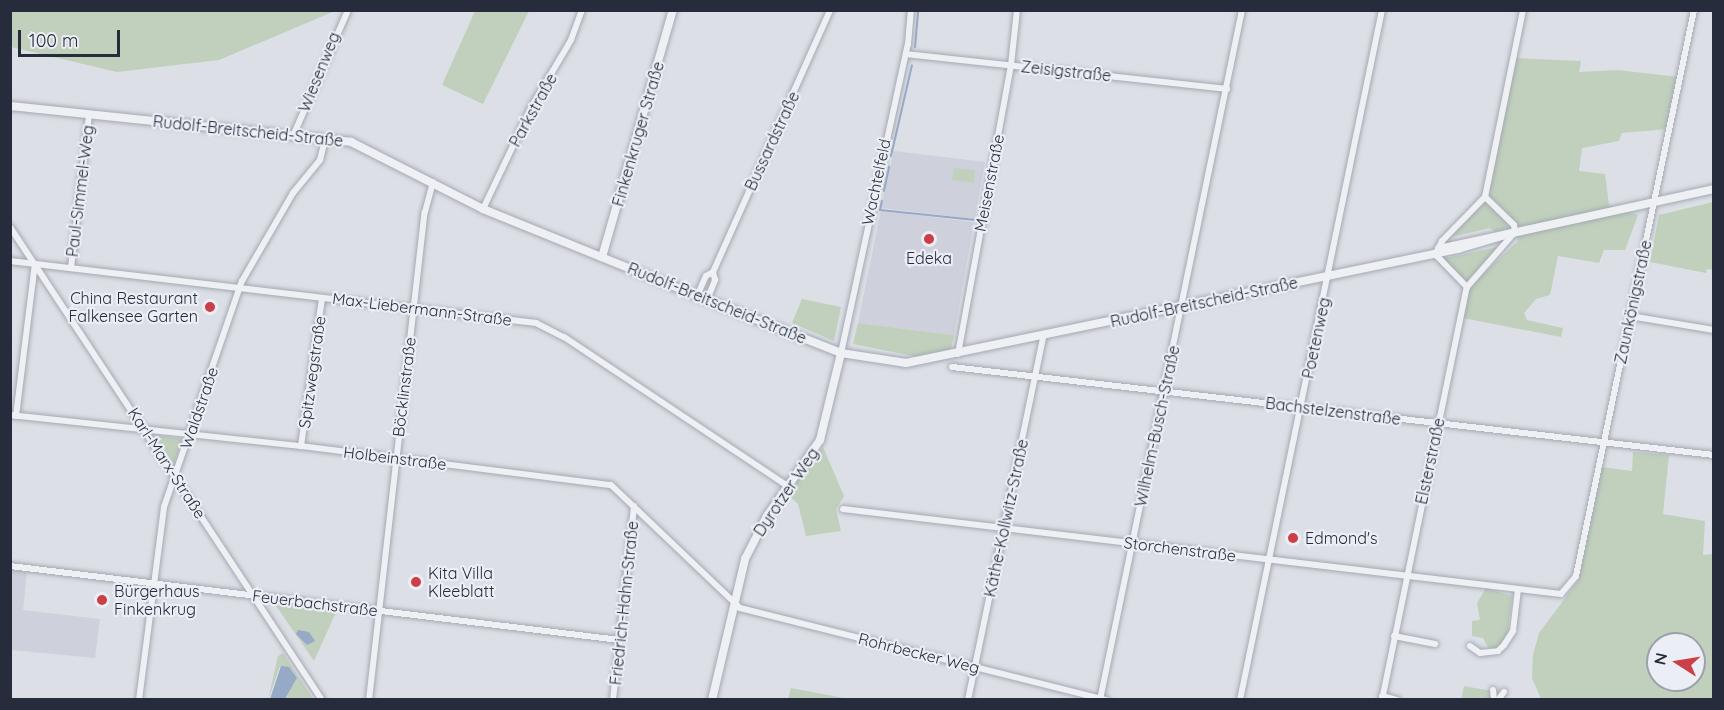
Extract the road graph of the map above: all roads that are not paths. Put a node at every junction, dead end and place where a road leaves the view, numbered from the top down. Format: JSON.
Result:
{"nodes":[{"id":1,"x":348,"y":10,"type":"edge"},
{"id":2,"x":582,"y":10,"type":"edge"},
{"id":3,"x":673,"y":10,"type":"edge"},
{"id":4,"x":830,"y":10,"type":"edge"},
{"id":5,"x":911,"y":10,"type":"edge"},
{"id":6,"x":1017,"y":10,"type":"edge"},
{"id":7,"x":1242,"y":10,"type":"edge"},
{"id":8,"x":1382,"y":10,"type":"edge"},
{"id":9,"x":1523,"y":10,"type":"edge"},
{"id":10,"x":1694,"y":10,"type":"edge"},
{"id":11,"x":906,"y":54,"type":"junction"},
{"id":12,"x":1011,"y":65,"type":"junction"},
{"id":13,"x":1227,"y":89,"type":"junction"},
{"id":14,"x":10,"y":106,"type":"edge"},
{"id":15,"x":89,"y":114,"type":"junction"},
{"id":16,"x":293,"y":136,"type":"junction"},
{"id":17,"x":325,"y":140,"type":"junction"},
{"id":18,"x":433,"y":182,"type":"junction"},
{"id":19,"x":1713,"y":189,"type":"edge"},
{"id":20,"x":1485,"y":197,"type":"junction"},
{"id":21,"x":1654,"y":204,"type":"junction"},
{"id":22,"x":483,"y":209,"type":"junction"},
{"id":23,"x":10,"y":227,"type":"edge"},
{"id":24,"x":1515,"y":232,"type":"junction"},
{"id":25,"x":1437,"y":250,"type":"junction"},
{"id":26,"x":602,"y":257,"type":"junction"},
{"id":27,"x":10,"y":261,"type":"edge"},
{"id":28,"x":35,"y":264,"type":"junction"},
{"id":29,"x":71,"y":268,"type":"junction"},
{"id":30,"x":714,"y":272,"type":"junction"},
{"id":31,"x":1330,"y":275,"type":"junction"},
{"id":32,"x":1467,"y":287,"type":"junction"},
{"id":33,"x":239,"y":288,"type":"junction"},
{"id":34,"x":697,"y":296,"type":"junction"},
{"id":35,"x":322,"y":298,"type":"junction"},
{"id":36,"x":707,"y":300,"type":"junction"},
{"id":37,"x":1182,"y":305,"type":"junction"},
{"id":38,"x":414,"y":308,"type":"junction"},
{"id":39,"x":1630,"y":316,"type":"junction"},
{"id":40,"x":1713,"y":330,"type":"edge"},
{"id":41,"x":1043,"y":336,"type":"junction"},
{"id":42,"x":841,"y":352,"type":"junction"},
{"id":43,"x":958,"y":354,"type":"junction"},
{"id":44,"x":952,"y":367,"type":"dead end"},
{"id":45,"x":1035,"y":377,"type":"junction"},
{"id":46,"x":1164,"y":394,"type":"junction"},
{"id":47,"x":1301,"y":408,"type":"junction"},
{"id":48,"x":13,"y":416,"type":"edge"},
{"id":49,"x":1438,"y":423,"type":"junction"},
{"id":50,"x":147,"y":430,"type":"junction"},
{"id":51,"x":189,"y":435,"type":"junction"},
{"id":52,"x":1604,"y":442,"type":"junction"},
{"id":53,"x":301,"y":446,"type":"junction"},
{"id":54,"x":1713,"y":455,"type":"edge"},
{"id":55,"x":396,"y":458,"type":"junction"},
{"id":56,"x":176,"y":475,"type":"junction"},
{"id":57,"x":787,"y":486,"type":"junction"},
{"id":58,"x":634,"y":506,"type":"junction"},
{"id":59,"x":843,"y":509,"type":"dead end"},
{"id":60,"x":1004,"y":530,"type":"junction"},
{"id":61,"x":1133,"y":544,"type":"junction"},
{"id":62,"x":1269,"y":560,"type":"junction"},
{"id":63,"x":10,"y":567,"type":"edge"},
{"id":64,"x":1406,"y":577,"type":"junction"},
{"id":65,"x":153,"y":583,"type":"junction"},
{"id":66,"x":1518,"y":589,"type":"junction"},
{"id":67,"x":1566,"y":590,"type":"joint"},
{"id":68,"x":252,"y":596,"type":"junction"},
{"id":69,"x":732,"y":603,"type":"junction"},
{"id":70,"x":380,"y":610,"type":"junction"},
{"id":71,"x":1394,"y":636,"type":"junction"},
{"id":72,"x":620,"y":640,"type":"junction"},
{"id":73,"x":1435,"y":644,"type":"dead end"},
{"id":74,"x":1470,"y":646,"type":"dead end"},
{"id":75,"x":975,"y":667,"type":"junction"},
{"id":76,"x":1493,"y":690,"type":"dead end"},
{"id":77,"x":1504,"y":692,"type":"dead end"},
{"id":78,"x":1382,"y":698,"type":"edge"},
{"id":79,"x":139,"y":699,"type":"edge"},
{"id":80,"x":322,"y":699,"type":"edge"},
{"id":81,"x":369,"y":699,"type":"edge"},
{"id":82,"x":613,"y":699,"type":"edge"},
{"id":83,"x":712,"y":699,"type":"edge"},
{"id":84,"x":968,"y":699,"type":"edge"},
{"id":85,"x":1102,"y":699,"type":"edge"},
{"id":86,"x":1240,"y":699,"type":"edge"},
{"id":87,"x":1397,"y":699,"type":"edge"},
{"id":88,"x":1496,"y":699,"type":"edge"}],
"edges":[{"from":1,"to":16,"type":"street","name":"Wiesenweg"},
{"from":2,"to":22,"type":"street","name":"Parkstraße"},
{"from":3,"to":26,"type":"street","name":"Finkenkruger Straße"},
{"from":4,"to":30,"type":"street","name":"Bussardstraße"},
{"from":5,"to":11,"type":"street","name":"Wachtelfeld"},
{"from":6,"to":12,"type":"street","name":"Meisenstraße"},
{"from":7,"to":13,"type":"street","name":"Wilhelm-Busch-Straße"},
{"from":8,"to":31,"type":"street","name":"Poetenweg"},
{"from":9,"to":20,"type":"street"},
{"from":10,"to":21,"type":"street","name":"Zaunkönigstraße"},
{"from":11,"to":12,"type":"street","name":"Zeisigstraße"},
{"from":11,"to":42,"type":"street","name":"Wachtelfeld"},
{"from":12,"to":13,"type":"street","name":"Zeisigstraße"},
{"from":12,"to":43,"type":"street","name":"Meisenstraße"},
{"from":13,"to":37,"type":"street","name":"Wilhelm-Busch-Straße"},
{"from":14,"to":15,"type":"street","name":"Rudolf-Breitscheid-Straße"},
{"from":15,"to":16,"type":"street","name":"Rudolf-Breitscheid-Straße"},
{"from":15,"to":29,"type":"street","name":"Paul-Simmel-Weg"},
{"from":16,"to":17,"type":"street","name":"Rudolf-Breitscheid-Straße"},
{"from":17,"to":18,"type":"street","name":"Rudolf-Breitscheid-Straße"},
{"from":17,"to":33,"type":"street","name":"Waldstraße"},
{"from":18,"to":22,"type":"street","name":"Rudolf-Breitscheid-Straße"},
{"from":18,"to":38,"type":"street","name":"Böcklinstraße"},
{"from":19,"to":21,"type":"street","name":"Rudolf-Breitscheid-Straße"},
{"from":20,"to":24,"type":"street"},
{"from":20,"to":25,"type":"street"},
{"from":21,"to":24,"type":"street","name":"Rudolf-Breitscheid-Straße"},
{"from":21,"to":39,"type":"street","name":"Zaunkönigstraße"},
{"from":22,"to":26,"type":"street","name":"Rudolf-Breitscheid-Straße"},
{"from":23,"to":28,"type":"street","name":"Karl-Marx-Straße"},
{"from":24,"to":25,"type":"street","name":"Rudolf-Breitscheid-Straße"},
{"from":24,"to":32,"type":"street"},
{"from":25,"to":31,"type":"street","name":"Rudolf-Breitscheid-Straße"},
{"from":25,"to":32,"type":"street"},
{"from":26,"to":34,"type":"street","name":"Rudolf-Breitscheid-Straße"},
{"from":27,"to":28,"type":"street","name":"Max-Liebermann-Straße"},
{"from":28,"to":29,"type":"street","name":"Max-Liebermann-Straße"},
{"from":28,"to":48,"type":"street"},
{"from":28,"to":50,"type":"street","name":"Karl-Marx-Straße"},
{"from":29,"to":33,"type":"street","name":"Max-Liebermann-Straße"},
{"from":30,"to":34,"type":"street","name":"Bussardstraße"},
{"from":30,"to":36,"type":"street","name":"Bussardstraße"},
{"from":31,"to":37,"type":"street","name":"Rudolf-Breitscheid-Straße"},
{"from":31,"to":47,"type":"street","name":"Poetenweg"},
{"from":32,"to":49,"type":"street","name":"Elsterstraße"},
{"from":33,"to":35,"type":"street","name":"Max-Liebermann-Straße"},
{"from":33,"to":51,"type":"street","name":"Waldstraße"},
{"from":34,"to":36,"type":"street","name":"Rudolf-Breitscheid-Straße"},
{"from":35,"to":38,"type":"street","name":"Max-Liebermann-Straße"},
{"from":35,"to":53,"type":"street","name":"Spitzwegstraße"},
{"from":36,"to":42,"type":"street","name":"Rudolf-Breitscheid-Straße"},
{"from":37,"to":41,"type":"street","name":"Rudolf-Breitscheid-Straße"},
{"from":37,"to":46,"type":"street","name":"Wilhelm-Busch-Straße"},
{"from":38,"to":55,"type":"street","name":"Böcklinstraße"},
{"from":38,"to":57,"type":"street","name":"Max-Liebermann-Straße"},
{"from":39,"to":40,"type":"street"},
{"from":39,"to":52,"type":"street","name":"Zaunkönigstraße"},
{"from":41,"to":43,"type":"street","name":"Rudolf-Breitscheid-Straße"},
{"from":41,"to":45,"type":"street","name":"Käthe-Kollwitz-Straße"},
{"from":42,"to":43,"type":"street","name":"Rudolf-Breitscheid-Straße"},
{"from":42,"to":57,"type":"street","name":"Dyrotzer Weg"},
{"from":44,"to":45,"type":"street","name":"Bachstelzenstraße"},
{"from":45,"to":46,"type":"street","name":"Bachstelzenstraße"},
{"from":45,"to":60,"type":"street","name":"Käthe-Kollwitz-Straße"},
{"from":46,"to":47,"type":"street","name":"Bachstelzenstraße"},
{"from":46,"to":61,"type":"street","name":"Wilhelm-Busch-Straße"},
{"from":47,"to":49,"type":"street","name":"Bachstelzenstraße"},
{"from":47,"to":62,"type":"street","name":"Poetenweg"},
{"from":48,"to":50,"type":"street","name":"Holbeinstraße"},
{"from":49,"to":52,"type":"street","name":"Bachstelzenstraße"},
{"from":49,"to":64,"type":"street","name":"Elsterstraße"},
{"from":50,"to":51,"type":"street","name":"Holbeinstraße"},
{"from":50,"to":56,"type":"street","name":"Karl-Marx-Straße"},
{"from":51,"to":53,"type":"street","name":"Holbeinstraße"},
{"from":51,"to":56,"type":"street","name":"Waldstraße"},
{"from":52,"to":54,"type":"street","name":"Bachstelzenstraße"},
{"from":52,"to":67,"type":"street","name":"Zaunkönigstraße"},
{"from":53,"to":55,"type":"street","name":"Holbeinstraße"},
{"from":55,"to":58,"type":"street","name":"Holbeinstraße"},
{"from":55,"to":70,"type":"street","name":"Böcklinstraße"},
{"from":56,"to":65,"type":"street","name":"Waldstraße"},
{"from":56,"to":68,"type":"street","name":"Karl-Marx-Straße"},
{"from":57,"to":69,"type":"street","name":"Dyrotzer Weg"},
{"from":58,"to":69,"type":"street","name":"Holbeinstraße"},
{"from":58,"to":72,"type":"street","name":"Friedrich-Hahn-Straße"},
{"from":59,"to":60,"type":"street","name":"Storchenstraße"},
{"from":60,"to":61,"type":"street","name":"Storchenstraße"},
{"from":60,"to":75,"type":"street","name":"Käthe-Kollwitz-Straße"},
{"from":61,"to":62,"type":"street","name":"Storchenstraße"},
{"from":61,"to":85,"type":"street","name":"Wilhelm-Busch-Straße"},
{"from":62,"to":64,"type":"street","name":"Storchenstraße"},
{"from":62,"to":86,"type":"street","name":"Poetenweg"},
{"from":63,"to":65,"type":"street","name":"Feuerbachstraße"},
{"from":64,"to":66,"type":"street","name":"Storchenstraße"},
{"from":64,"to":71,"type":"street","name":"Elsterstraße"},
{"from":65,"to":68,"type":"street","name":"Feuerbachstraße"},
{"from":65,"to":79,"type":"street","name":"Waldstraße"},
{"from":66,"to":67,"type":"street","name":"Storchenstraße"},
{"from":66,"to":74,"type":"street"},
{"from":68,"to":70,"type":"street","name":"Feuerbachstraße"},
{"from":68,"to":80,"type":"street","name":"Karl-Marx-Straße"},
{"from":69,"to":75,"type":"street","name":"Rohrbecker Weg"},
{"from":69,"to":83,"type":"street","name":"Dyrotzer Weg"},
{"from":70,"to":72,"type":"street","name":"Feuerbachstraße"},
{"from":70,"to":81,"type":"street","name":"Böcklinstraße"},
{"from":71,"to":73,"type":"street"},
{"from":71,"to":78,"type":"street","name":"Elsterstraße"},
{"from":72,"to":82,"type":"street","name":"Friedrich-Hahn-Straße"},
{"from":75,"to":84,"type":"street","name":"Käthe-Kollwitz-Straße"},
{"from":75,"to":85,"type":"street","name":"Rohrbecker Weg"},
{"from":76,"to":88,"type":"street"},
{"from":77,"to":88,"type":"street"},
{"from":78,"to":87,"type":"street","name":"Elsterstraße"}]}
